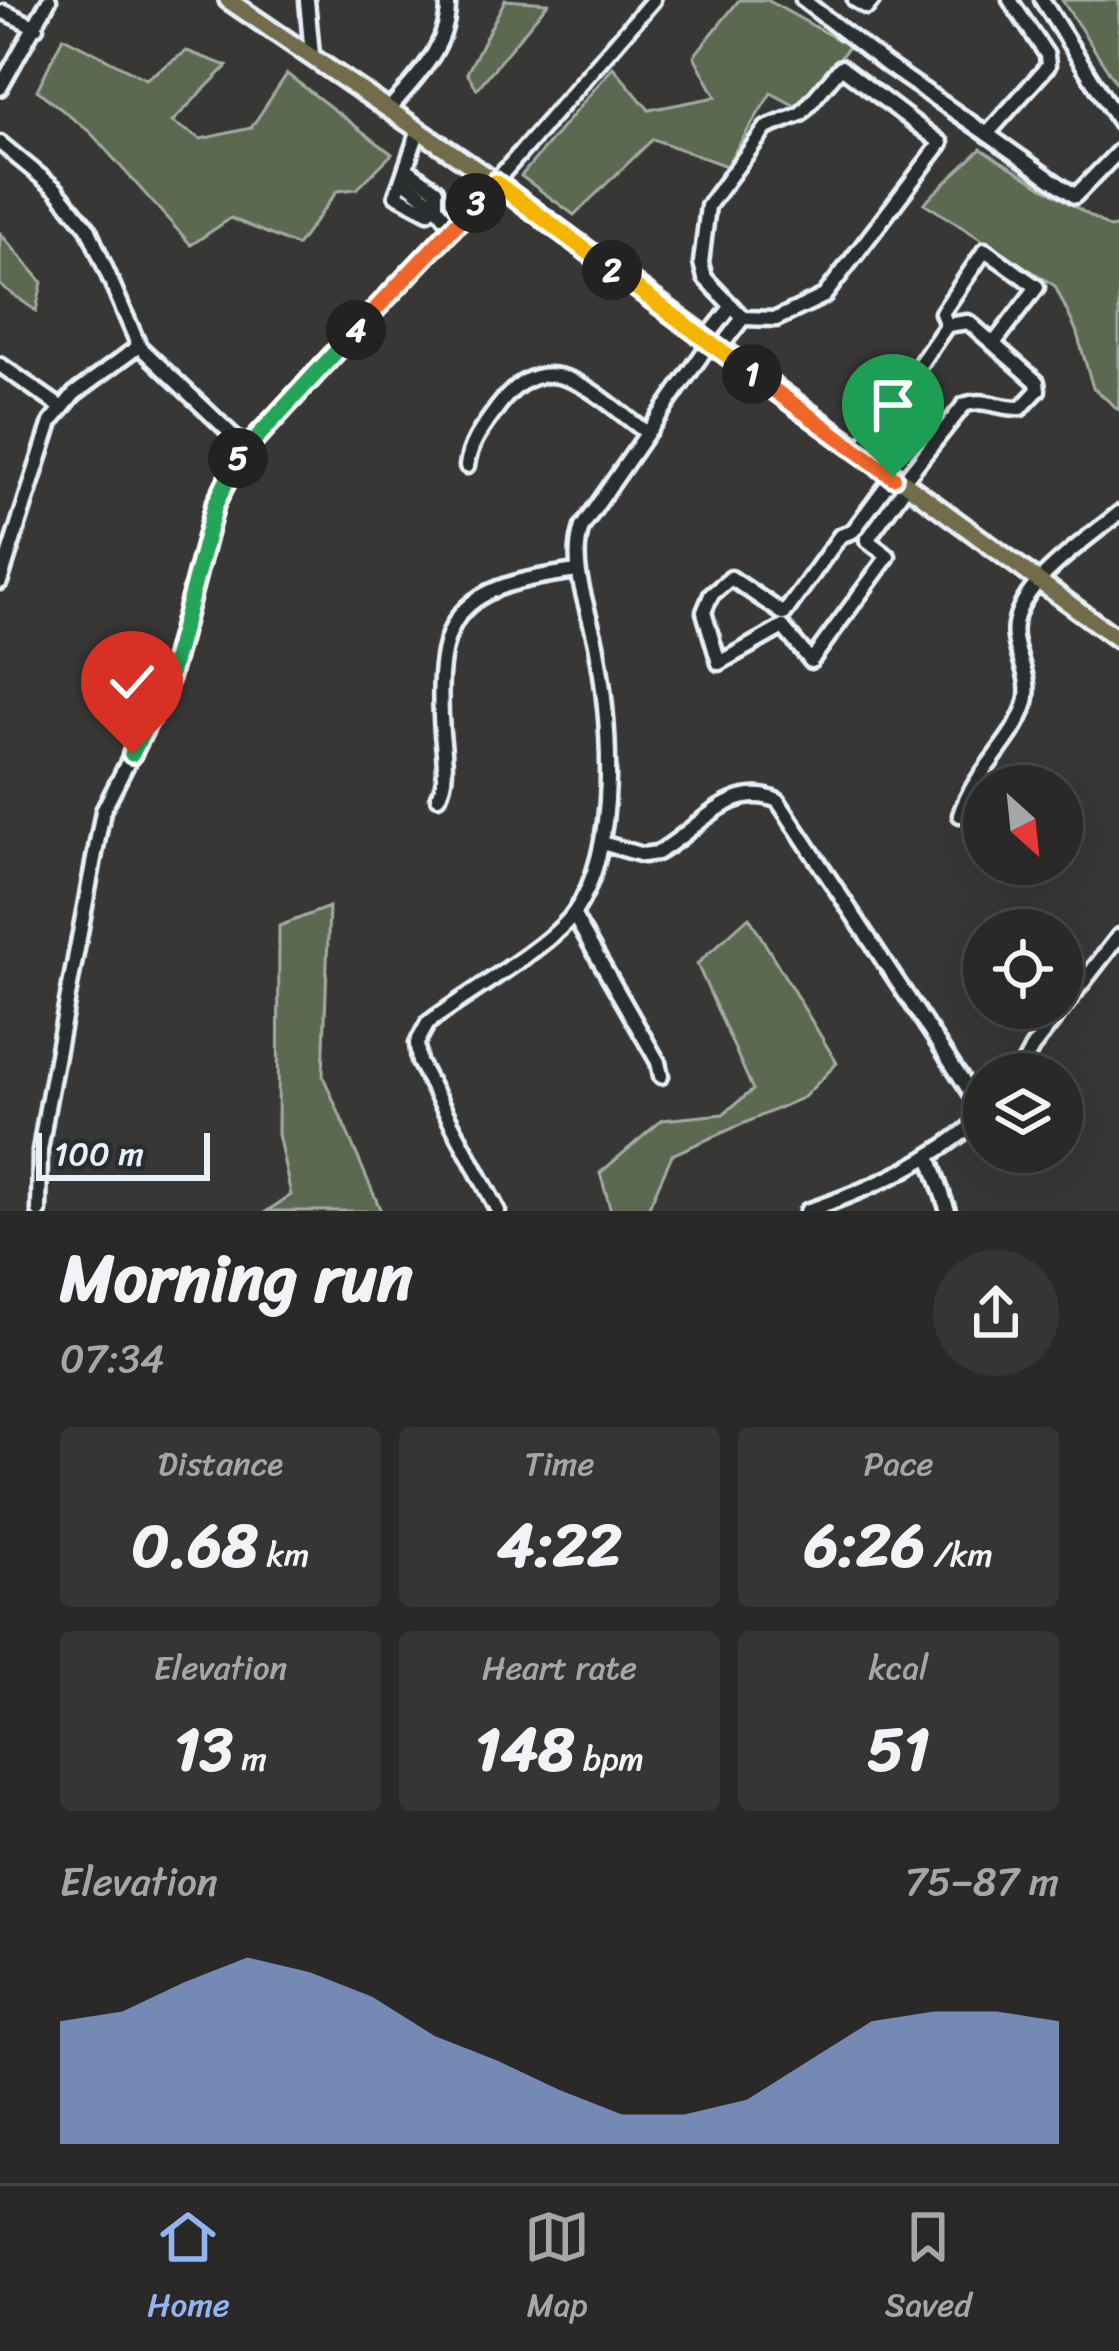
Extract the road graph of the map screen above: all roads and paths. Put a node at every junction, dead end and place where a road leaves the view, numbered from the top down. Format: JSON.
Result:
{"nodes":[{"id":1,"x":49,"y":0,"type":"edge"},
{"id":2,"x":229,"y":0,"type":"edge"},
{"id":3,"x":307,"y":0,"type":"edge"},
{"id":4,"x":448,"y":0,"type":"edge"},
{"id":5,"x":653,"y":0,"type":"edge"},
{"id":6,"x":855,"y":0,"type":"edge"},
{"id":7,"x":874,"y":0,"type":"edge"},
{"id":8,"x":1010,"y":0,"type":"edge"},
{"id":9,"x":1042,"y":0,"type":"edge"},
{"id":10,"x":812,"y":2,"type":"edge"},
{"id":11,"x":1,"y":14,"type":"edge"},
{"id":12,"x":36,"y":27,"type":"junction"},
{"id":13,"x":312,"y":55,"type":"junction"},
{"id":14,"x":0,"y":88,"type":"edge"},
{"id":15,"x":390,"y":108,"type":"junction"},
{"id":16,"x":1119,"y":122,"type":"edge"},
{"id":17,"x":419,"y":129,"type":"junction"},
{"id":18,"x":987,"y":134,"type":"junction"},
{"id":19,"x":0,"y":143,"type":"edge"},
{"id":20,"x":1119,"y":151,"type":"edge"},
{"id":21,"x":495,"y":182,"type":"junction"},
{"id":22,"x":453,"y":227,"type":"junction"},
{"id":23,"x":733,"y":306,"type":"junction"},
{"id":24,"x":743,"y":318,"type":"junction"},
{"id":25,"x":947,"y":325,"type":"junction"},
{"id":26,"x":995,"y":342,"type":"junction"},
{"id":27,"x":712,"y":344,"type":"junction"},
{"id":28,"x":139,"y":346,"type":"junction"},
{"id":29,"x":0,"y":365,"type":"edge"},
{"id":30,"x":62,"y":408,"type":"junction"},
{"id":31,"x":646,"y":432,"type":"junction"},
{"id":32,"x":244,"y":447,"type":"junction"},
{"id":33,"x":859,"y":452,"type":"junction"},
{"id":34,"x":467,"y":466,"type":"dead end"},
{"id":35,"x":900,"y":482,"type":"junction"},
{"id":36,"x":1119,"y":513,"type":"edge"},
{"id":37,"x":578,"y":571,"type":"junction"},
{"id":38,"x":0,"y":582,"type":"edge"},
{"id":39,"x":1037,"y":582,"type":"junction"},
{"id":40,"x":1119,"y":640,"type":"edge"},
{"id":41,"x":438,"y":797,"type":"dead end"},
{"id":42,"x":960,"y":815,"type":"dead end"},
{"id":43,"x":602,"y":843,"type":"junction"},
{"id":44,"x":573,"y":914,"type":"junction"},
{"id":45,"x":1119,"y":936,"type":"edge"},
{"id":46,"x":1029,"y":1053,"type":"edge"},
{"id":47,"x":661,"y":1076,"type":"dead end"},
{"id":48,"x":963,"y":1082,"type":"edge"},
{"id":49,"x":963,"y":1132,"type":"edge"},
{"id":50,"x":930,"y":1159,"type":"junction"},
{"id":51,"x":39,"y":1211,"type":"edge"},
{"id":52,"x":499,"y":1211,"type":"edge"},
{"id":53,"x":807,"y":1211,"type":"edge"},
{"id":54,"x":948,"y":1211,"type":"edge"}],
"edges":[{"from":1,"to":12,"type":"street"},
{"from":2,"to":13,"type":"main road"},
{"from":3,"to":13,"type":"street"},
{"from":4,"to":15,"type":"street"},
{"from":5,"to":21,"type":"street"},
{"from":6,"to":7,"type":"street"},
{"from":8,"to":18,"type":"street"},
{"from":9,"to":16,"type":"street"},
{"from":10,"to":18,"type":"street"},
{"from":11,"to":12,"type":"street"},
{"from":12,"to":14,"type":"street"},
{"from":13,"to":15,"type":"main road"},
{"from":15,"to":17,"type":"main road"},
{"from":17,"to":21,"type":"main road"},
{"from":17,"to":22,"type":"street"},
{"from":18,"to":20,"type":"street"},
{"from":19,"to":28,"type":"street"},
{"from":21,"to":22,"type":"street"},
{"from":21,"to":27,"type":"main road"},
{"from":22,"to":32,"type":"street"},
{"from":23,"to":24,"type":"street"},
{"from":23,"to":24,"type":"street"},
{"from":23,"to":27,"type":"street"},
{"from":24,"to":27,"type":"street"},
{"from":25,"to":26,"type":"street"},
{"from":25,"to":26,"type":"street"},
{"from":25,"to":33,"type":"street"},
{"from":26,"to":35,"type":"street"},
{"from":27,"to":31,"type":"street"},
{"from":27,"to":33,"type":"main road"},
{"from":28,"to":30,"type":"street"},
{"from":28,"to":32,"type":"street"},
{"from":29,"to":30,"type":"street"},
{"from":30,"to":38,"type":"street"},
{"from":31,"to":34,"type":"street"},
{"from":31,"to":37,"type":"street"},
{"from":32,"to":51,"type":"street"},
{"from":33,"to":35,"type":"main road"},
{"from":35,"to":35,"type":"street"},
{"from":35,"to":39,"type":"main road"},
{"from":36,"to":39,"type":"street"},
{"from":37,"to":41,"type":"street"},
{"from":37,"to":43,"type":"street"},
{"from":39,"to":40,"type":"main road"},
{"from":39,"to":42,"type":"street"},
{"from":43,"to":44,"type":"street"},
{"from":43,"to":48,"type":"street"},
{"from":44,"to":47,"type":"street"},
{"from":44,"to":52,"type":"street"},
{"from":45,"to":46,"type":"street"},
{"from":49,"to":50,"type":"street"},
{"from":50,"to":53,"type":"street"},
{"from":50,"to":54,"type":"street"}]}
